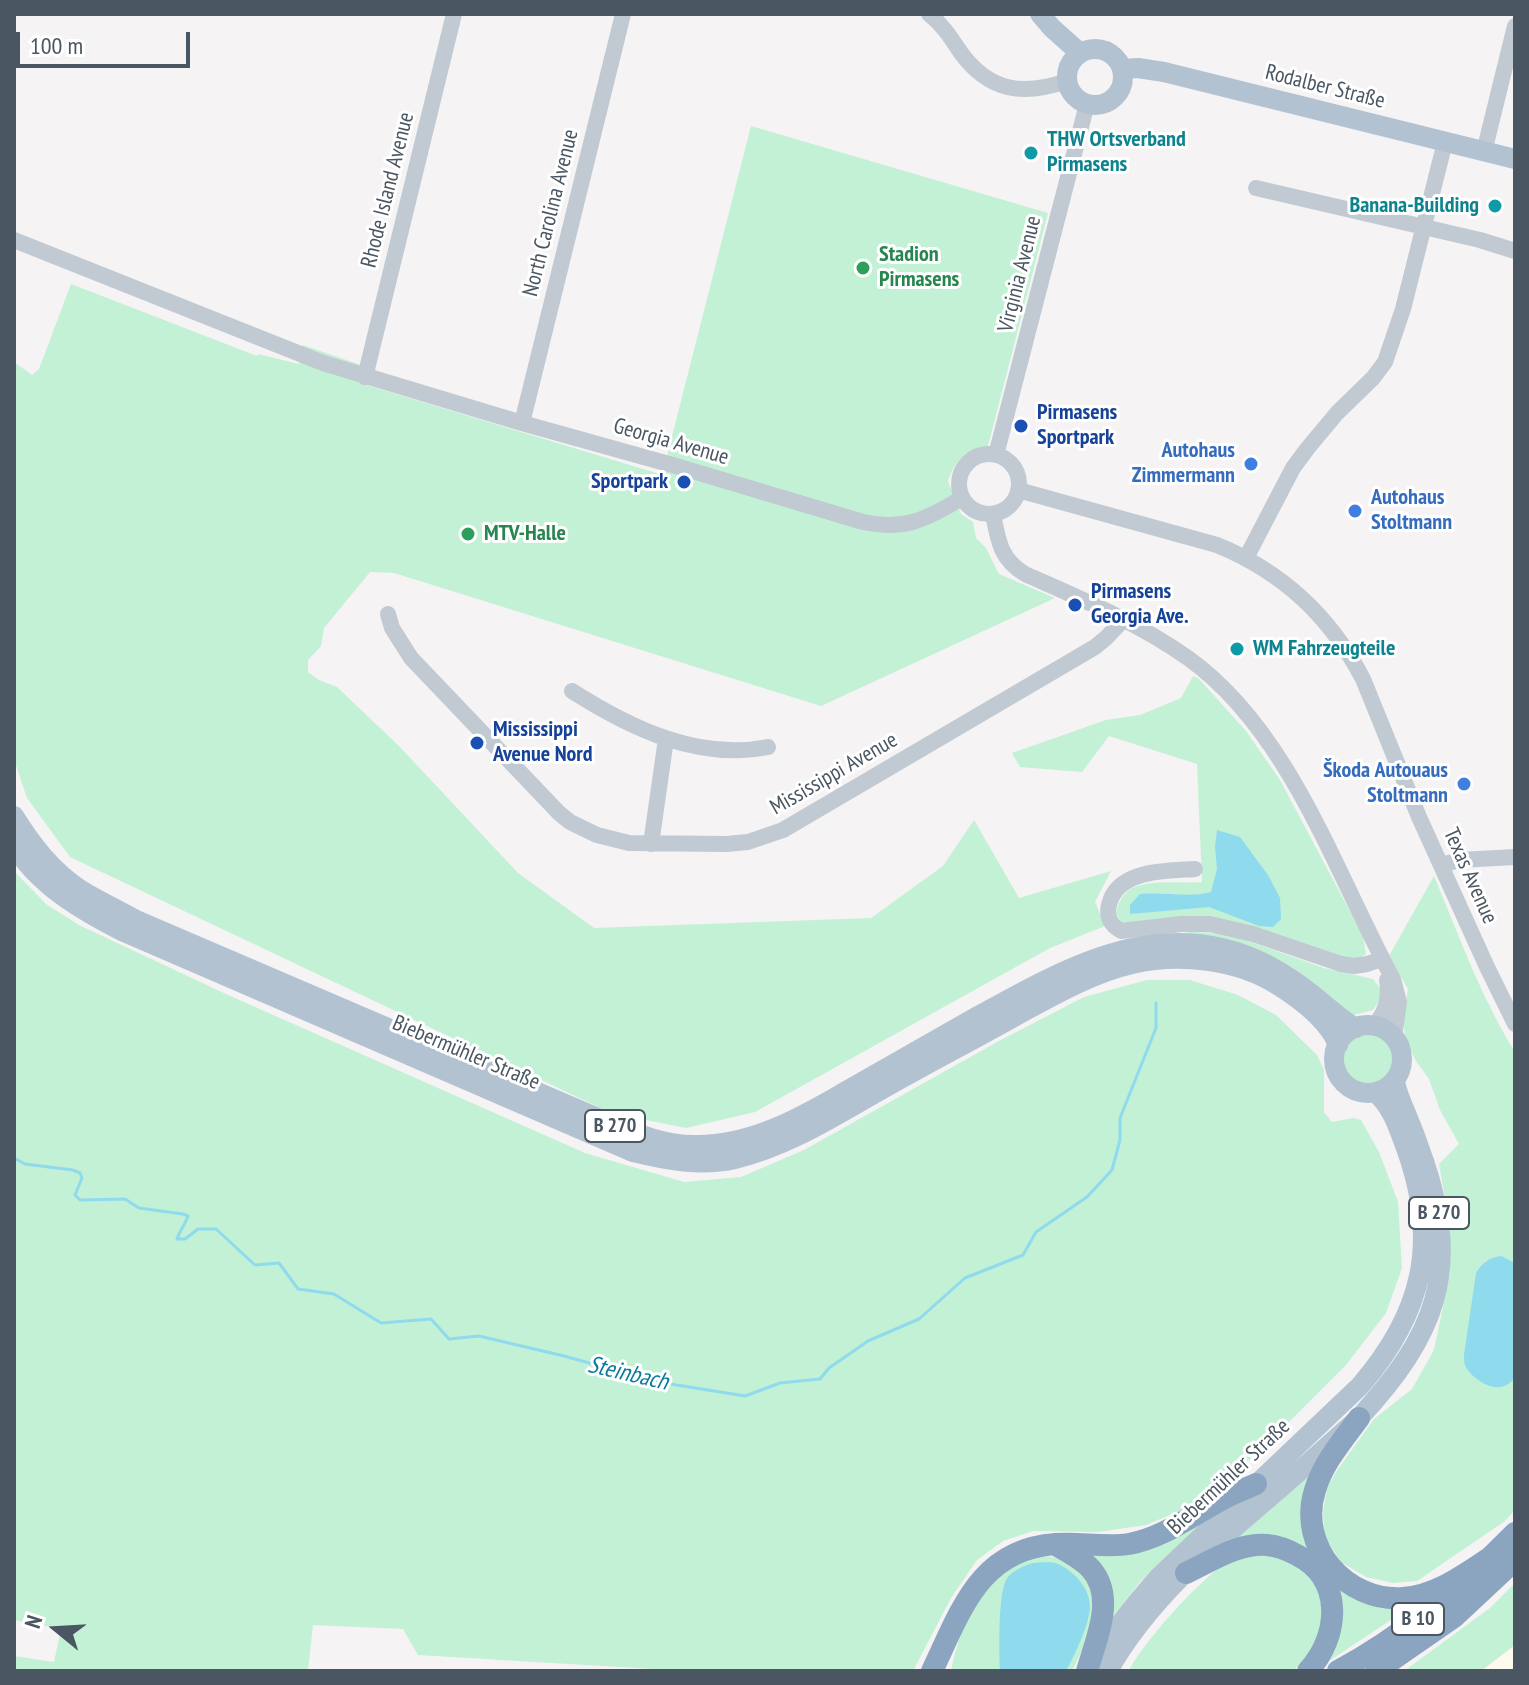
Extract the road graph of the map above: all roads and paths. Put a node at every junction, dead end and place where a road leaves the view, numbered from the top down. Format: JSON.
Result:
{"nodes":[{"id":1,"x":454,"y":14,"type":"edge"},
{"id":2,"x":623,"y":14,"type":"edge"},
{"id":3,"x":929,"y":14,"type":"edge"},
{"id":4,"x":1040,"y":14,"type":"edge"},
{"id":5,"x":1515,"y":26,"type":"edge"},
{"id":6,"x":1080,"y":53,"type":"junction"},
{"id":7,"x":1122,"y":69,"type":"junction"},
{"id":8,"x":1067,"y":81,"type":"junction"},
{"id":9,"x":1087,"y":104,"type":"junction"},
{"id":10,"x":1445,"y":142,"type":"junction"},
{"id":11,"x":1484,"y":152,"type":"junction"},
{"id":12,"x":1515,"y":159,"type":"edge"},
{"id":13,"x":1256,"y":188,"type":"dead end"},
{"id":14,"x":1424,"y":227,"type":"junction"},
{"id":15,"x":14,"y":240,"type":"edge"},
{"id":16,"x":1515,"y":251,"type":"edge"},
{"id":17,"x":365,"y":377,"type":"junction"},
{"id":18,"x":522,"y":423,"type":"junction"},
{"id":19,"x":996,"y":455,"type":"junction"},
{"id":20,"x":1018,"y":490,"type":"junction"},
{"id":21,"x":962,"y":498,"type":"junction"},
{"id":22,"x":993,"y":514,"type":"junction"},
{"id":23,"x":1246,"y":558,"type":"junction"},
{"id":24,"x":388,"y":614,"type":"dead end"},
{"id":25,"x":1124,"y":619,"type":"junction"},
{"id":26,"x":572,"y":691,"type":"dead end"},
{"id":27,"x":666,"y":739,"type":"junction"},
{"id":28,"x":768,"y":747,"type":"dead end"},
{"id":29,"x":14,"y":816,"type":"edge"},
{"id":30,"x":651,"y":844,"type":"junction"},
{"id":31,"x":14,"y":845,"type":"edge"},
{"id":32,"x":1515,"y":857,"type":"edge"},
{"id":33,"x":1441,"y":865,"type":"junction"},
{"id":34,"x":1195,"y":869,"type":"dead end"},
{"id":35,"x":1382,"y":959,"type":"junction"},
{"id":36,"x":1515,"y":1024,"type":"edge"},
{"id":37,"x":1365,"y":1027,"type":"junction"},
{"id":38,"x":1394,"y":1037,"type":"junction"},
{"id":39,"x":1338,"y":1045,"type":"junction"},
{"id":40,"x":1395,"y":1081,"type":"junction"},
{"id":41,"x":1375,"y":1092,"type":"junction"},
{"id":42,"x":1359,"y":1418,"type":"junction"},
{"id":43,"x":1256,"y":1484,"type":"junction"},
{"id":44,"x":1515,"y":1533,"type":"edge"},
{"id":45,"x":1053,"y":1544,"type":"junction"},
{"id":46,"x":1491,"y":1557,"type":"junction"},
{"id":47,"x":1515,"y":1560,"type":"edge"},
{"id":48,"x":1186,"y":1573,"type":"junction"},
{"id":49,"x":955,"y":1624,"type":"junction"},
{"id":50,"x":1379,"y":1670,"type":"edge"},
{"id":51,"x":932,"y":1671,"type":"edge"},
{"id":52,"x":945,"y":1671,"type":"edge"},
{"id":53,"x":1088,"y":1671,"type":"edge"},
{"id":54,"x":1108,"y":1671,"type":"edge"},
{"id":55,"x":1308,"y":1671,"type":"edge"},
{"id":56,"x":1338,"y":1671,"type":"edge"}],
"edges":[{"from":1,"to":17,"type":"street","name":"Rhode Island Avenue"},
{"from":2,"to":18,"type":"street","name":"North Carolina Avenue"},
{"from":3,"to":8,"type":"street"},
{"from":4,"to":6,"type":"main road"},
{"from":5,"to":11,"type":"street"},
{"from":6,"to":7,"type":"main road","name":"Rodalber Straße"},
{"from":6,"to":8,"type":"main road"},
{"from":7,"to":9,"type":"main road"},
{"from":7,"to":10,"type":"main road","name":"Rodalber Straße"},
{"from":8,"to":9,"type":"main road"},
{"from":9,"to":19,"type":"street","name":"Virginia Avenue"},
{"from":10,"to":11,"type":"main road","name":"Rodalber Straße"},
{"from":10,"to":14,"type":"street"},
{"from":11,"to":12,"type":"main road","name":"Rodalber Straße"},
{"from":13,"to":14,"type":"street"},
{"from":14,"to":16,"type":"street"},
{"from":14,"to":23,"type":"street"},
{"from":15,"to":17,"type":"street","name":"Georgia Avenue"},
{"from":17,"to":18,"type":"street","name":"Georgia Avenue"},
{"from":18,"to":21,"type":"street","name":"Georgia Avenue"},
{"from":19,"to":20,"type":"street"},
{"from":19,"to":21,"type":"street"},
{"from":20,"to":22,"type":"street"},
{"from":20,"to":23,"type":"street","name":"Texas Avenue"},
{"from":21,"to":22,"type":"street"},
{"from":22,"to":25,"type":"street"},
{"from":23,"to":33,"type":"street","name":"Texas Avenue"},
{"from":24,"to":30,"type":"street","name":"Mississippi Avenue"},
{"from":25,"to":30,"type":"street","name":"Mississippi Avenue"},
{"from":25,"to":35,"type":"street"},
{"from":26,"to":27,"type":"street"},
{"from":27,"to":28,"type":"street"},
{"from":27,"to":30,"type":"street"},
{"from":29,"to":37,"type":"main road","number":"B 270"},
{"from":31,"to":39,"type":"main road","name":"Biebermühler Straße","number":"B 270"},
{"from":32,"to":33,"type":"street"},
{"from":33,"to":36,"type":"street","name":"Texas Avenue"},
{"from":34,"to":35,"type":"street"},
{"from":35,"to":37,"type":"street"},
{"from":35,"to":38,"type":"street"},
{"from":37,"to":38,"type":"main road"},
{"from":37,"to":39,"type":"main road"},
{"from":38,"to":40,"type":"main road"},
{"from":39,"to":41,"type":"main road"},
{"from":40,"to":41,"type":"main road"},
{"from":40,"to":42,"type":"main road","number":"B 270"},
{"from":41,"to":43,"type":"main road","name":"Biebermühler Straße","number":"B 270"},
{"from":42,"to":46,"type":"highway"},
{"from":42,"to":48,"type":"main road","name":"Biebermühler Straße","number":"B 270"},
{"from":43,"to":45,"type":"highway"},
{"from":43,"to":53,"type":"main road","name":"Biebermühler Straße","number":"B 270"},
{"from":44,"to":46,"type":"highway","number":"B 10"},
{"from":45,"to":49,"type":"highway"},
{"from":45,"to":53,"type":"highway"},
{"from":46,"to":56,"type":"highway","number":"B 10"},
{"from":47,"to":50,"type":"highway","number":"B 10"},
{"from":48,"to":54,"type":"main road","name":"Biebermühler Straße","number":"B 270"},
{"from":48,"to":55,"type":"highway"},
{"from":49,"to":51,"type":"highway"},
{"from":49,"to":52,"type":"highway"}]}
